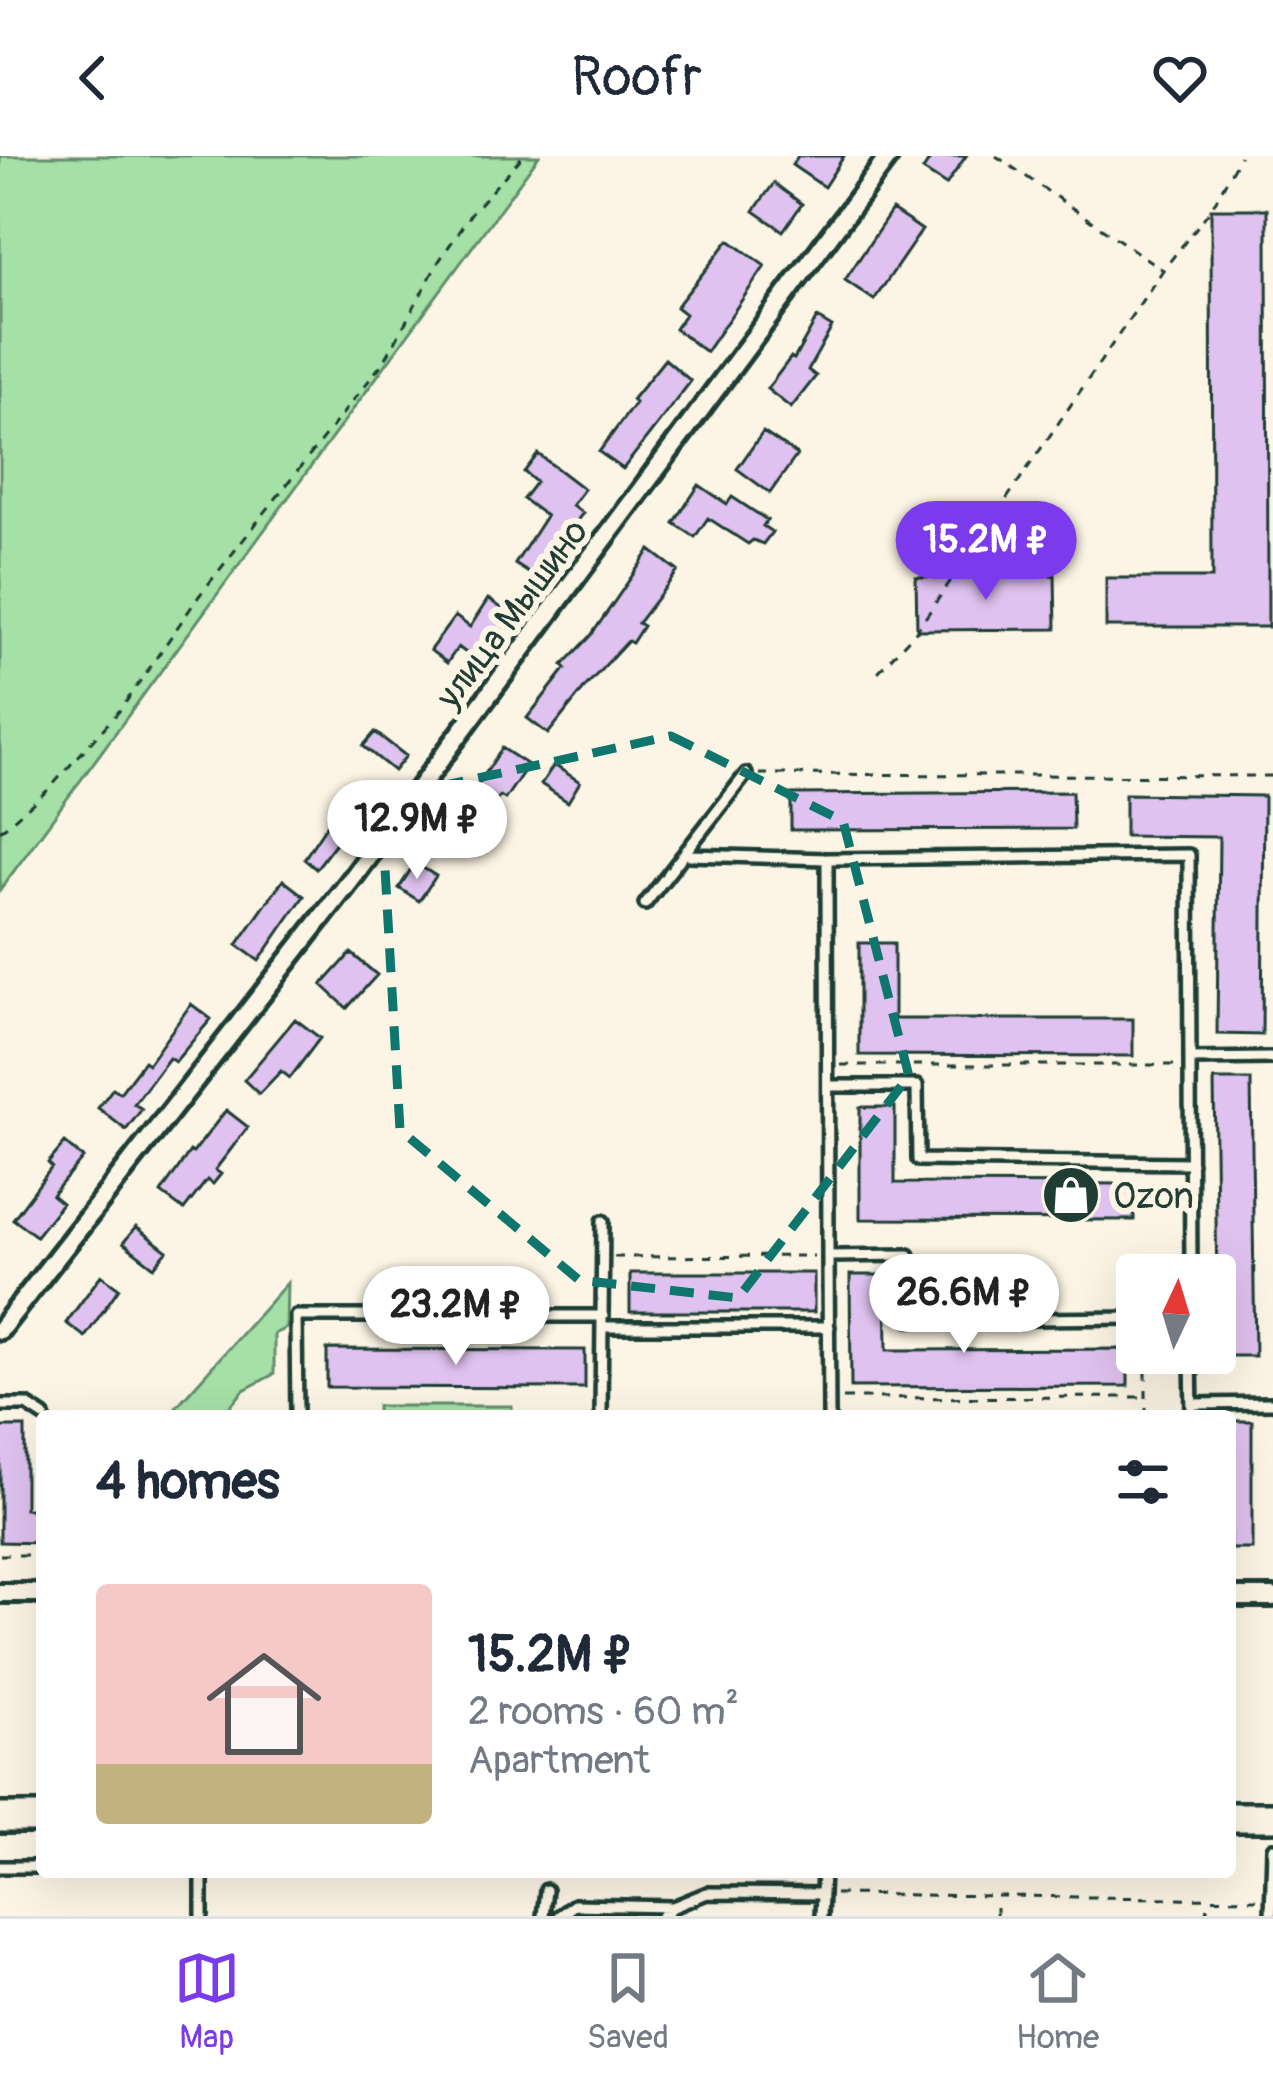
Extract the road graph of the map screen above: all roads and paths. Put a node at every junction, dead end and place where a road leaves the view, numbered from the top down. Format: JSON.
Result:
{"nodes":[{"id":1,"x":523,"y":156,"type":"edge"},
{"id":2,"x":889,"y":156,"type":"edge"},
{"id":3,"x":996,"y":156,"type":"edge"},
{"id":4,"x":1240,"y":156,"type":"edge"},
{"id":5,"x":1163,"y":270,"type":"junction"},
{"id":6,"x":878,"y":672,"type":"dead end"},
{"id":7,"x":746,"y":774,"type":"joint"},
{"id":8,"x":1273,"y":776,"type":"edge"},
{"id":9,"x":0,"y":831,"type":"edge"},
{"id":10,"x":689,"y":855,"type":"dead end"},
{"id":11,"x":827,"y":859,"type":"junction"},
{"id":12,"x":645,"y":904,"type":"dead end"},
{"id":13,"x":1273,"y":1058,"type":"edge"},
{"id":14,"x":1191,"y":1062,"type":"junction"},
{"id":15,"x":828,"y":1065,"type":"junction"},
{"id":16,"x":828,"y":1085,"type":"junction"},
{"id":17,"x":1191,"y":1163,"type":"junction"},
{"id":18,"x":603,"y":1221,"type":"dead end"},
{"id":19,"x":1191,"y":1254,"type":"edge"},
{"id":20,"x":828,"y":1256,"type":"junction"},
{"id":21,"x":603,"y":1257,"type":"junction"},
{"id":22,"x":1116,"y":1318,"type":"edge"},
{"id":23,"x":603,"y":1321,"type":"junction"},
{"id":24,"x":829,"y":1327,"type":"junction"},
{"id":25,"x":0,"y":1330,"type":"edge"},
{"id":26,"x":1146,"y":1374,"type":"edge"},
{"id":27,"x":1192,"y":1374,"type":"edge"},
{"id":28,"x":1146,"y":1397,"type":"junction"},
{"id":29,"x":829,"y":1398,"type":"junction"},
{"id":30,"x":1273,"y":1402,"type":"edge"},
{"id":31,"x":0,"y":1405,"type":"edge"},
{"id":32,"x":297,"y":1410,"type":"edge"},
{"id":33,"x":601,"y":1410,"type":"edge"},
{"id":34,"x":830,"y":1410,"type":"edge"},
{"id":35,"x":1146,"y":1410,"type":"edge"},
{"id":36,"x":1192,"y":1410,"type":"edge"},
{"id":37,"x":36,"y":1411,"type":"edge"},
{"id":38,"x":0,"y":1555,"type":"edge"},
{"id":39,"x":36,"y":1555,"type":"edge"},
{"id":40,"x":0,"y":1593,"type":"edge"},
{"id":41,"x":36,"y":1594,"type":"edge"},
{"id":42,"x":1236,"y":1597,"type":"edge"},
{"id":43,"x":1273,"y":1598,"type":"edge"},
{"id":44,"x":1236,"y":1817,"type":"edge"},
{"id":45,"x":1273,"y":1817,"type":"edge"},
{"id":46,"x":0,"y":1818,"type":"edge"},
{"id":47,"x":36,"y":1818,"type":"edge"},
{"id":48,"x":1273,"y":1848,"type":"edge"},
{"id":49,"x":0,"y":1868,"type":"edge"},
{"id":50,"x":36,"y":1868,"type":"edge"},
{"id":51,"x":202,"y":1878,"type":"edge"},
{"id":52,"x":823,"y":1878,"type":"edge"},
{"id":53,"x":546,"y":1891,"type":"dead end"},
{"id":54,"x":822,"y":1894,"type":"junction"},
{"id":55,"x":996,"y":1896,"type":"junction"},
{"id":56,"x":1208,"y":1898,"type":"junction"},
{"id":57,"x":1271,"y":1899,"type":"edge"},
{"id":58,"x":673,"y":1906,"type":"junction"},
{"id":59,"x":202,"y":1916,"type":"edge"},
{"id":60,"x":543,"y":1916,"type":"edge"},
{"id":61,"x":559,"y":1916,"type":"edge"},
{"id":62,"x":662,"y":1916,"type":"edge"},
{"id":63,"x":821,"y":1916,"type":"edge"},
{"id":64,"x":996,"y":1916,"type":"edge"},
{"id":65,"x":1207,"y":1916,"type":"edge"},
{"id":66,"x":1271,"y":1916,"type":"edge"}],
"edges":[{"from":1,"to":9,"type":"path"},
{"from":2,"to":25,"type":"street","name":"улица Мышино"},
{"from":3,"to":5,"type":"path"},
{"from":4,"to":5,"type":"path"},
{"from":5,"to":6,"type":"path"},
{"from":7,"to":8,"type":"path"},
{"from":7,"to":12,"type":"lane"},
{"from":10,"to":11,"type":"lane"},
{"from":11,"to":14,"type":"lane"},
{"from":11,"to":15,"type":"lane"},
{"from":13,"to":14,"type":"lane"},
{"from":14,"to":15,"type":"path"},
{"from":14,"to":17,"type":"lane"},
{"from":15,"to":16,"type":"lane"},
{"from":16,"to":17,"type":"lane"},
{"from":16,"to":20,"type":"lane"},
{"from":17,"to":19,"type":"lane"},
{"from":18,"to":21,"type":"lane"},
{"from":20,"to":21,"type":"path"},
{"from":20,"to":22,"type":"lane"},
{"from":20,"to":24,"type":"lane"},
{"from":21,"to":23,"type":"lane"},
{"from":23,"to":24,"type":"lane"},
{"from":23,"to":32,"type":"lane"},
{"from":23,"to":33,"type":"lane"},
{"from":24,"to":29,"type":"lane"},
{"from":26,"to":28,"type":"path"},
{"from":27,"to":36,"type":"lane"},
{"from":28,"to":29,"type":"path"},
{"from":28,"to":35,"type":"path"},
{"from":29,"to":34,"type":"lane"},
{"from":30,"to":36,"type":"lane"},
{"from":31,"to":37,"type":"lane"},
{"from":38,"to":39,"type":"path"},
{"from":40,"to":41,"type":"street"},
{"from":42,"to":43,"type":"street"},
{"from":44,"to":45,"type":"main road"},
{"from":46,"to":47,"type":"main road"},
{"from":48,"to":57,"type":"lane"},
{"from":49,"to":50,"type":"lane"},
{"from":51,"to":59,"type":"lane"},
{"from":52,"to":54,"type":"lane"},
{"from":53,"to":60,"type":"lane"},
{"from":54,"to":55,"type":"path"},
{"from":54,"to":58,"type":"lane"},
{"from":54,"to":63,"type":"lane"},
{"from":55,"to":56,"type":"path"},
{"from":55,"to":64,"type":"path"},
{"from":56,"to":57,"type":"path"},
{"from":56,"to":65,"type":"path"},
{"from":57,"to":66,"type":"lane"},
{"from":58,"to":61,"type":"lane"},
{"from":58,"to":62,"type":"lane"}]}
